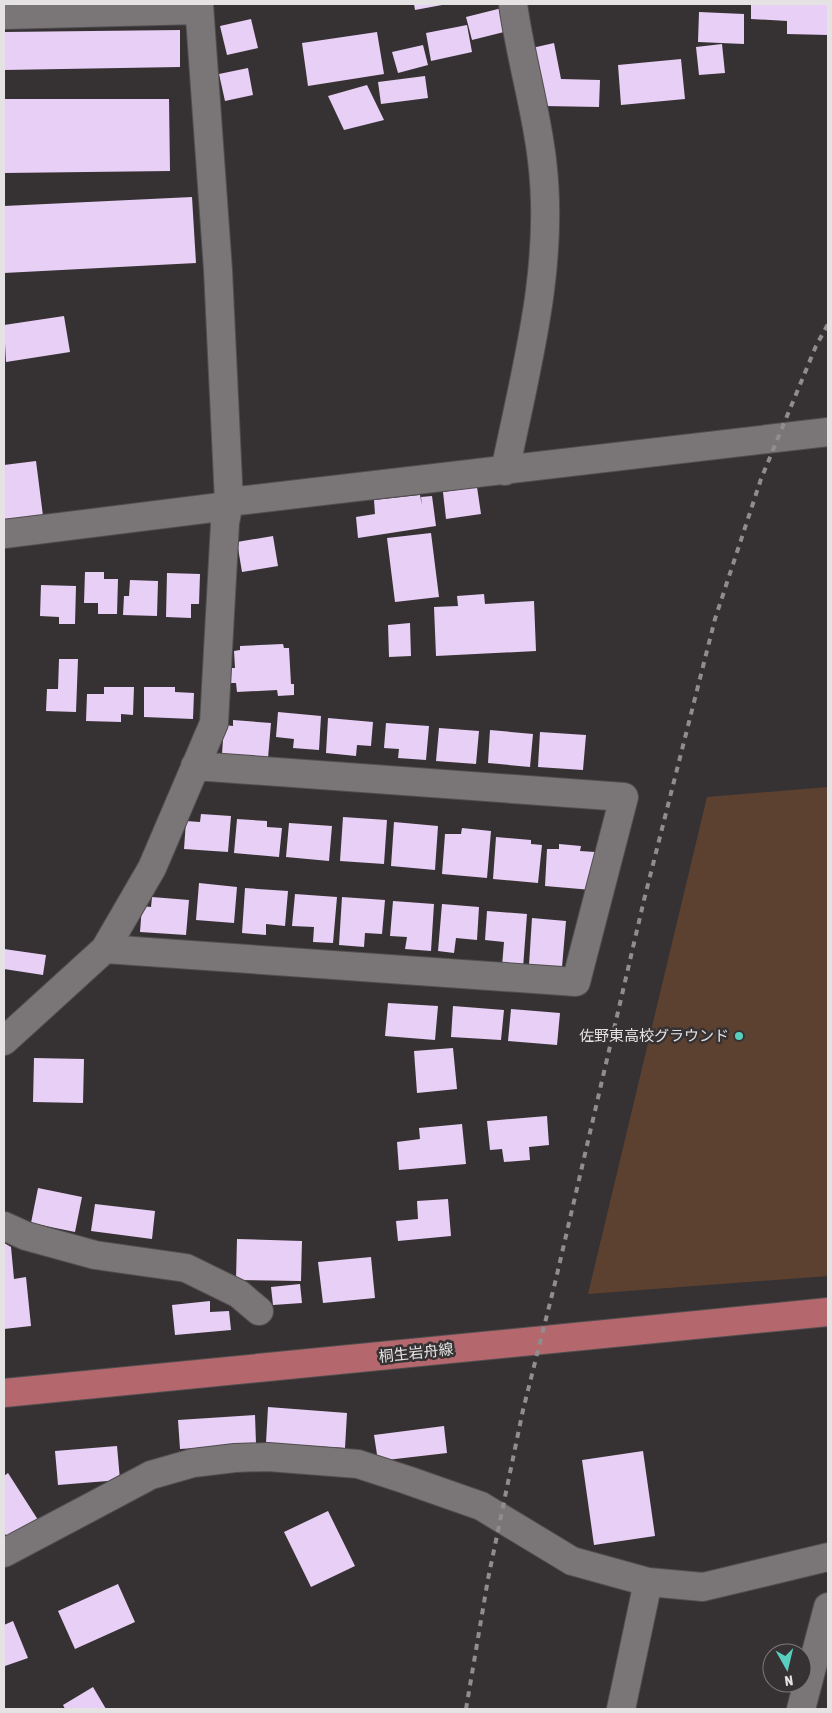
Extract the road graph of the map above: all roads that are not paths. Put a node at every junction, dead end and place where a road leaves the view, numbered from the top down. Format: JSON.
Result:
{"nodes":[{"id":1,"x":513,"y":4,"type":"edge"},
{"id":2,"x":199,"y":7,"type":"edge"},
{"id":3,"x":4,"y":15,"type":"edge"},
{"id":4,"x":828,"y":432,"type":"edge"},
{"id":5,"x":505,"y":471,"type":"junction"},
{"id":6,"x":228,"y":504,"type":"junction"},
{"id":7,"x":4,"y":534,"type":"edge"},
{"id":8,"x":196,"y":766,"type":"junction"},
{"id":9,"x":105,"y":949,"type":"junction"},
{"id":10,"x":4,"y":1041,"type":"edge"},
{"id":11,"x":4,"y":1226,"type":"edge"},
{"id":12,"x":259,"y":1311,"type":"dead end"},
{"id":13,"x":828,"y":1312,"type":"edge"},
{"id":14,"x":4,"y":1393,"type":"edge"},
{"id":15,"x":4,"y":1553,"type":"edge"},
{"id":16,"x":828,"y":1557,"type":"edge"},
{"id":17,"x":648,"y":1582,"type":"junction"},
{"id":18,"x":828,"y":1607,"type":"edge"},
{"id":19,"x":621,"y":1709,"type":"edge"},
{"id":20,"x":800,"y":1709,"type":"edge"}],
"edges":[{"from":1,"to":5,"type":"street"},
{"from":2,"to":3,"type":"street"},
{"from":2,"to":6,"type":"street"},
{"from":4,"to":5,"type":"street"},
{"from":5,"to":6,"type":"street"},
{"from":6,"to":7,"type":"street"},
{"from":6,"to":8,"type":"street"},
{"from":8,"to":9,"type":"street"},
{"from":8,"to":9,"type":"street"},
{"from":9,"to":10,"type":"street"},
{"from":11,"to":12,"type":"street"},
{"from":13,"to":14,"type":"main road","name":"桐生岩舟線"},
{"from":15,"to":17,"type":"street"},
{"from":16,"to":17,"type":"street"},
{"from":17,"to":19,"type":"street"},
{"from":18,"to":20,"type":"street"}]}
